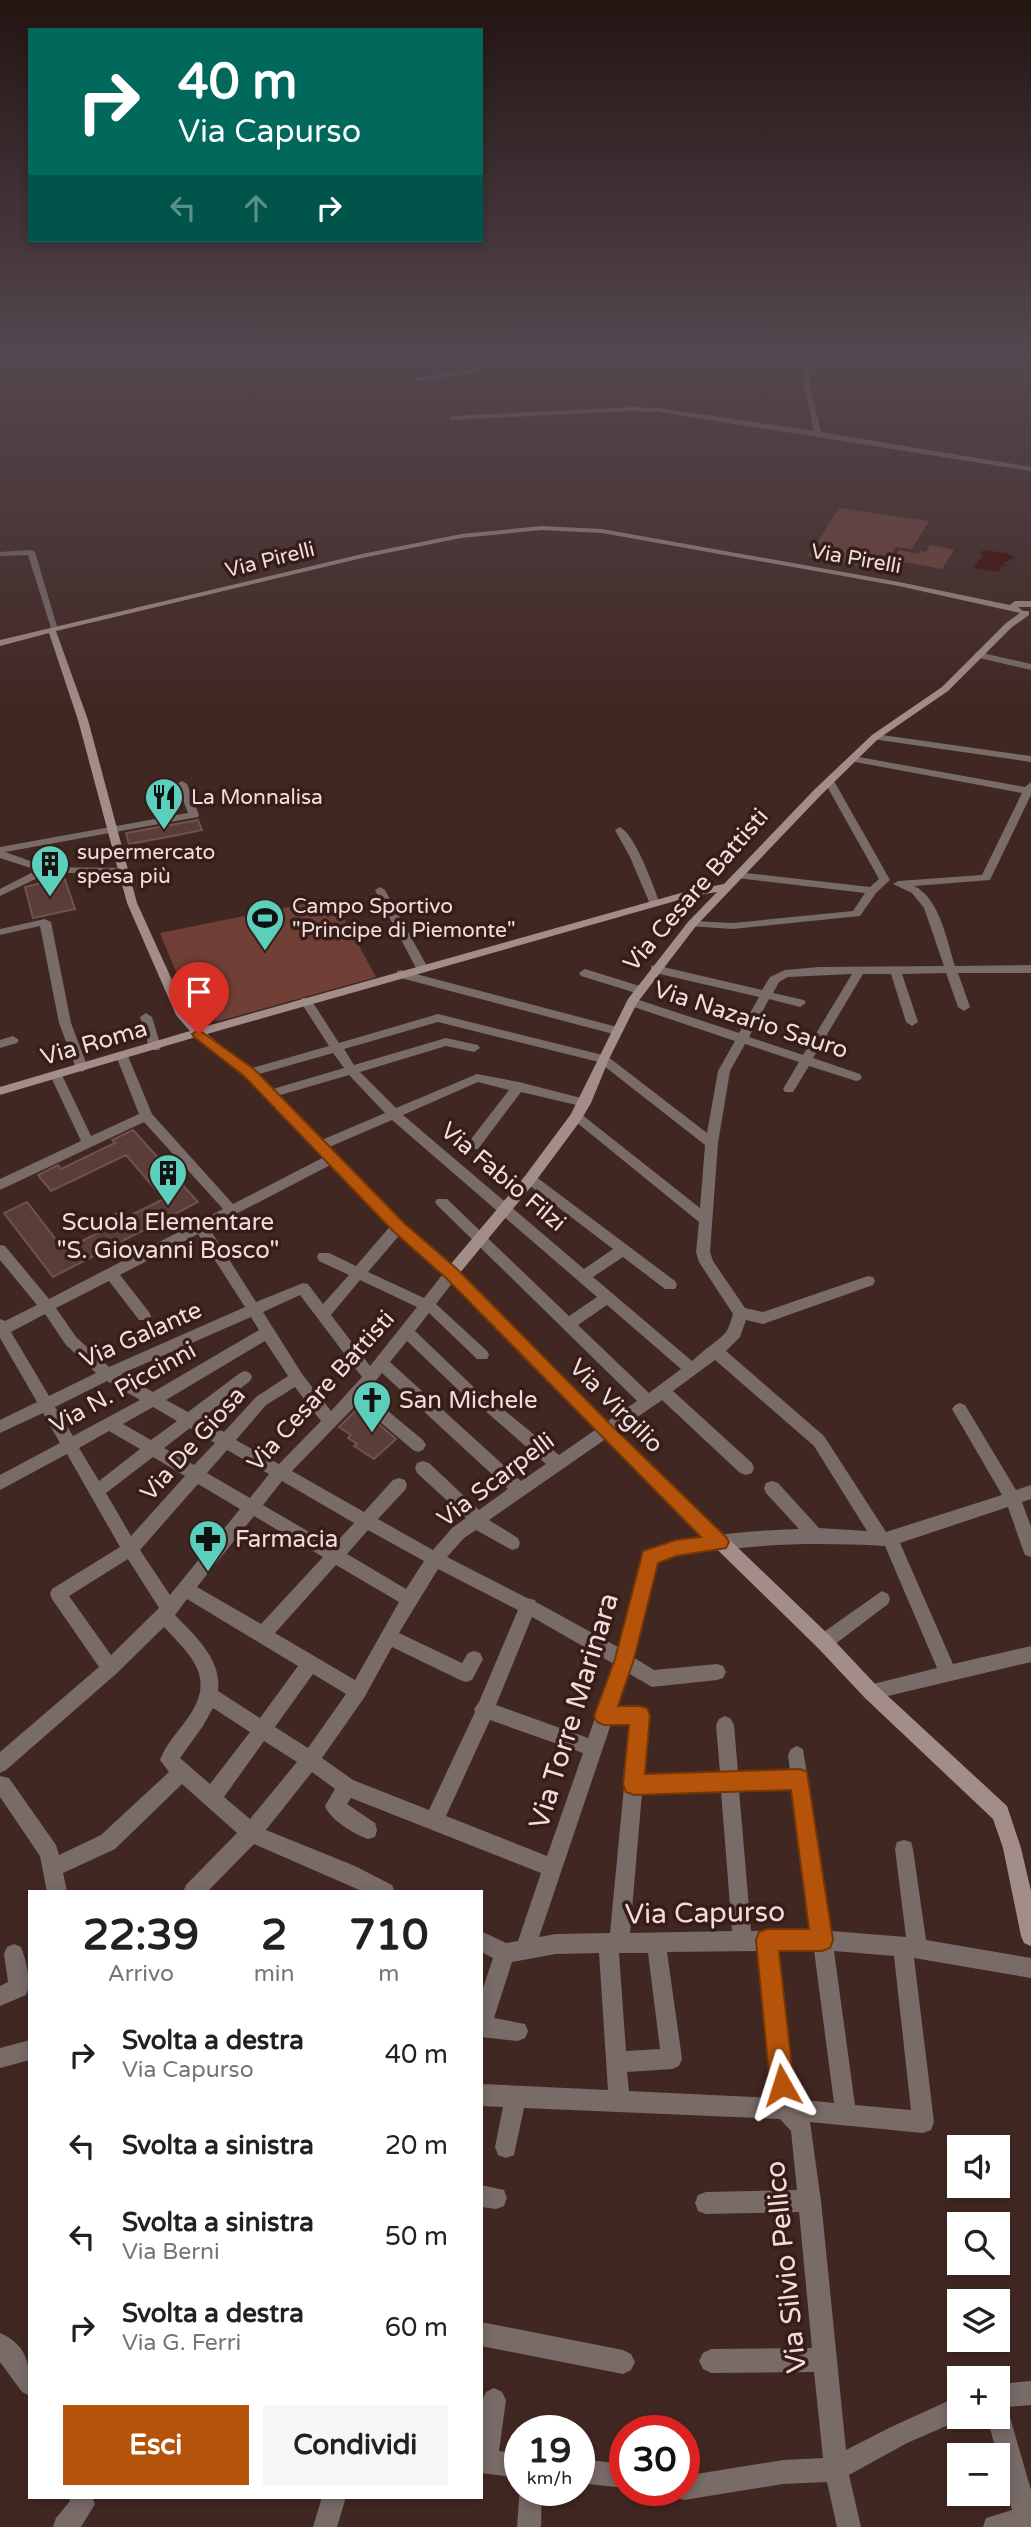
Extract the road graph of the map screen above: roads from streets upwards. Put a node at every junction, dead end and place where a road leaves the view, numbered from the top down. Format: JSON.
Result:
{"nodes":[{"id":1,"x":0,"y":554,"type":"edge"},
{"id":2,"x":1031,"y":597,"type":"edge"},
{"id":3,"x":1017,"y":606,"type":"junction"},
{"id":4,"x":1029,"y":610,"type":"edge"},
{"id":5,"x":1009,"y":625,"type":"junction"},
{"id":6,"x":55,"y":630,"type":"junction"},
{"id":7,"x":0,"y":643,"type":"edge"},
{"id":8,"x":978,"y":655,"type":"junction"},
{"id":9,"x":1031,"y":667,"type":"edge"},
{"id":10,"x":875,"y":737,"type":"junction"},
{"id":11,"x":853,"y":759,"type":"junction"},
{"id":12,"x":1031,"y":759,"type":"edge"},
{"id":13,"x":830,"y":781,"type":"junction"},
{"id":14,"x":182,"y":784,"type":"dead end"},
{"id":15,"x":1030,"y":788,"type":"edge"},
{"id":16,"x":111,"y":830,"type":"junction"},
{"id":17,"x":620,"y":830,"type":"dead end"},
{"id":18,"x":0,"y":852,"type":"edge"},
{"id":19,"x":46,"y":870,"type":"junction"},
{"id":20,"x":124,"y":871,"type":"junction"},
{"id":21,"x":737,"y":875,"type":"junction"},
{"id":22,"x":885,"y":880,"type":"junction"},
{"id":23,"x":898,"y":884,"type":"junction"},
{"id":24,"x":726,"y":887,"type":"junction"},
{"id":25,"x":380,"y":890,"type":"dead end"},
{"id":26,"x":872,"y":891,"type":"junction"},
{"id":27,"x":0,"y":893,"type":"edge"},
{"id":28,"x":655,"y":904,"type":"junction"},
{"id":29,"x":692,"y":924,"type":"junction"},
{"id":30,"x":0,"y":932,"type":"edge"},
{"id":31,"x":422,"y":968,"type":"junction"},
{"id":32,"x":655,"y":969,"type":"junction"},
{"id":33,"x":950,"y":969,"type":"junction"},
{"id":34,"x":1031,"y":969,"type":"edge"},
{"id":35,"x":860,"y":970,"type":"junction"},
{"id":36,"x":895,"y":970,"type":"junction"},
{"id":37,"x":585,"y":973,"type":"dead end"},
{"id":38,"x":401,"y":974,"type":"junction"},
{"id":39,"x":639,"y":990,"type":"junction"},
{"id":40,"x":764,"y":993,"type":"junction"},
{"id":41,"x":306,"y":1001,"type":"junction"},
{"id":42,"x":632,"y":1002,"type":"junction"},
{"id":43,"x":800,"y":1003,"type":"dead end"},
{"id":44,"x":964,"y":1007,"type":"dead end"},
{"id":45,"x":146,"y":1017,"type":"dead end"},
{"id":46,"x":912,"y":1022,"type":"dead end"},
{"id":47,"x":617,"y":1031,"type":"junction"},
{"id":48,"x":199,"y":1034,"type":"junction"},
{"id":49,"x":739,"y":1038,"type":"junction"},
{"id":50,"x":155,"y":1047,"type":"junction"},
{"id":51,"x":336,"y":1047,"type":"junction"},
{"id":52,"x":474,"y":1048,"type":"dead end"},
{"id":53,"x":122,"y":1056,"type":"junction"},
{"id":54,"x":603,"y":1059,"type":"junction"},
{"id":55,"x":807,"y":1060,"type":"junction"},
{"id":56,"x":82,"y":1068,"type":"junction"},
{"id":57,"x":351,"y":1070,"type":"junction"},
{"id":58,"x":249,"y":1073,"type":"junction"},
{"id":59,"x":56,"y":1075,"type":"junction"},
{"id":60,"x":856,"y":1077,"type":"dead end"},
{"id":61,"x":519,"y":1086,"type":"junction"},
{"id":62,"x":789,"y":1089,"type":"dead end"},
{"id":63,"x":0,"y":1091,"type":"edge"},
{"id":64,"x":270,"y":1094,"type":"junction"},
{"id":65,"x":586,"y":1103,"type":"junction"},
{"id":66,"x":394,"y":1114,"type":"junction"},
{"id":67,"x":146,"y":1116,"type":"junction"},
{"id":68,"x":576,"y":1117,"type":"junction"},
{"id":69,"x":88,"y":1143,"type":"junction"},
{"id":70,"x":712,"y":1143,"type":"junction"},
{"id":71,"x":321,"y":1145,"type":"junction"},
{"id":72,"x":474,"y":1146,"type":"dead end"},
{"id":73,"x":334,"y":1158,"type":"junction"},
{"id":74,"x":530,"y":1179,"type":"junction"},
{"id":75,"x":0,"y":1185,"type":"edge"},
{"id":76,"x":442,"y":1202,"type":"dead end"},
{"id":77,"x":506,"y":1208,"type":"junction"},
{"id":78,"x":232,"y":1211,"type":"junction"},
{"id":79,"x":706,"y":1220,"type":"junction"},
{"id":80,"x":201,"y":1227,"type":"junction"},
{"id":81,"x":398,"y":1227,"type":"junction"},
{"id":82,"x":480,"y":1241,"type":"junction"},
{"id":83,"x":623,"y":1250,"type":"junction"},
{"id":84,"x":0,"y":1252,"type":"edge"},
{"id":85,"x":324,"y":1257,"type":"dead end"},
{"id":86,"x":112,"y":1274,"type":"junction"},
{"id":87,"x":358,"y":1274,"type":"junction"},
{"id":88,"x":451,"y":1274,"type":"junction"},
{"id":89,"x":584,"y":1276,"type":"junction"},
{"id":90,"x":869,"y":1281,"type":"dead end"},
{"id":91,"x":670,"y":1284,"type":"dead end"},
{"id":92,"x":608,"y":1297,"type":"junction"},
{"id":93,"x":427,"y":1307,"type":"junction"},
{"id":94,"x":48,"y":1308,"type":"junction"},
{"id":95,"x":253,"y":1310,"type":"junction"},
{"id":96,"x":740,"y":1313,"type":"junction"},
{"id":97,"x":324,"y":1314,"type":"junction"},
{"id":98,"x":144,"y":1317,"type":"dead end"},
{"id":99,"x":567,"y":1325,"type":"junction"},
{"id":100,"x":1,"y":1328,"type":"edge"},
{"id":101,"x":268,"y":1332,"type":"junction"},
{"id":102,"x":407,"y":1333,"type":"junction"},
{"id":103,"x":715,"y":1350,"type":"junction"},
{"id":104,"x":482,"y":1355,"type":"dead end"},
{"id":105,"x":691,"y":1369,"type":"junction"},
{"id":106,"x":376,"y":1371,"type":"junction"},
{"id":107,"x":107,"y":1374,"type":"junction"},
{"id":108,"x":245,"y":1377,"type":"dead end"},
{"id":109,"x":297,"y":1378,"type":"junction"},
{"id":110,"x":663,"y":1391,"type":"junction"},
{"id":111,"x":357,"y":1394,"type":"junction"},
{"id":112,"x":153,"y":1400,"type":"junction"},
{"id":113,"x":648,"y":1402,"type":"junction"},
{"id":114,"x":45,"y":1404,"type":"junction"},
{"id":115,"x":960,"y":1409,"type":"dead end"},
{"id":116,"x":187,"y":1419,"type":"junction"},
{"id":117,"x":331,"y":1422,"type":"junction"},
{"id":118,"x":108,"y":1423,"type":"junction"},
{"id":119,"x":0,"y":1427,"type":"edge"},
{"id":120,"x":605,"y":1430,"type":"junction"},
{"id":121,"x":226,"y":1441,"type":"junction"},
{"id":122,"x":70,"y":1444,"type":"junction"},
{"id":123,"x":418,"y":1444,"type":"dead end"},
{"id":124,"x":149,"y":1448,"type":"junction"},
{"id":125,"x":558,"y":1464,"type":"junction"},
{"id":126,"x":423,"y":1468,"type":"dead end"},
{"id":127,"x":746,"y":1468,"type":"dead end"},
{"id":128,"x":280,"y":1472,"type":"junction"},
{"id":129,"x":194,"y":1475,"type":"junction"},
{"id":130,"x":0,"y":1483,"type":"edge"},
{"id":131,"x":399,"y":1485,"type":"dead end"},
{"id":132,"x":772,"y":1488,"type":"dead end"},
{"id":133,"x":520,"y":1490,"type":"junction"},
{"id":134,"x":97,"y":1491,"type":"junction"},
{"id":135,"x":1031,"y":1492,"type":"edge"},
{"id":136,"x":1013,"y":1499,"type":"junction"},
{"id":137,"x":251,"y":1507,"type":"junction"},
{"id":138,"x":477,"y":1520,"type":"junction"},
{"id":139,"x":368,"y":1521,"type":"junction"},
{"id":140,"x":815,"y":1535,"type":"junction"},
{"id":141,"x":885,"y":1538,"type":"junction"},
{"id":142,"x":720,"y":1542,"type":"junction"},
{"id":143,"x":512,"y":1544,"type":"dead end"},
{"id":144,"x":130,"y":1549,"type":"junction"},
{"id":145,"x":1031,"y":1550,"type":"edge"},
{"id":146,"x":335,"y":1556,"type":"junction"},
{"id":147,"x":435,"y":1559,"type":"junction"},
{"id":148,"x":159,"y":1590,"type":"junction"},
{"id":149,"x":185,"y":1590,"type":"junction"},
{"id":150,"x":409,"y":1598,"type":"junction"},
{"id":151,"x":882,"y":1599,"type":"dead end"},
{"id":152,"x":529,"y":1605,"type":"junction"},
{"id":153,"x":167,"y":1613,"type":"junction"},
{"id":154,"x":262,"y":1635,"type":"junction"},
{"id":155,"x":388,"y":1636,"type":"junction"},
{"id":156,"x":824,"y":1642,"type":"junction"},
{"id":157,"x":1031,"y":1654,"type":"edge"},
{"id":158,"x":474,"y":1659,"type":"dead end"},
{"id":159,"x":624,"y":1659,"type":"junction"},
{"id":160,"x":310,"y":1664,"type":"junction"},
{"id":161,"x":110,"y":1668,"type":"junction"},
{"id":162,"x":717,"y":1672,"type":"dead end"},
{"id":163,"x":948,"y":1673,"type":"junction"},
{"id":164,"x":359,"y":1692,"type":"junction"},
{"id":165,"x":871,"y":1692,"type":"junction"},
{"id":166,"x":210,"y":1696,"type":"junction"},
{"id":167,"x":483,"y":1709,"type":"junction"},
{"id":168,"x":604,"y":1716,"type":"junction"},
{"id":169,"x":725,"y":1725,"type":"dead end"},
{"id":170,"x":262,"y":1730,"type":"junction"},
{"id":171,"x":595,"y":1749,"type":"junction"},
{"id":172,"x":797,"y":1755,"type":"dead end"},
{"id":173,"x":310,"y":1760,"type":"junction"},
{"id":174,"x":0,"y":1764,"type":"edge"},
{"id":175,"x":182,"y":1772,"type":"junction"},
{"id":176,"x":731,"y":1779,"type":"junction"},
{"id":177,"x":800,"y":1779,"type":"junction"},
{"id":178,"x":2,"y":1784,"type":"dead end"},
{"id":179,"x":634,"y":1784,"type":"junction"},
{"id":180,"x":347,"y":1787,"type":"junction"},
{"id":181,"x":211,"y":1799,"type":"junction"},
{"id":182,"x":433,"y":1822,"type":"junction"},
{"id":183,"x":368,"y":1830,"type":"dead end"},
{"id":184,"x":251,"y":1833,"type":"junction"},
{"id":185,"x":904,"y":1849,"type":"dead end"},
{"id":186,"x":54,"y":1867,"type":"junction"},
{"id":187,"x":554,"y":1868,"type":"junction"},
{"id":188,"x":57,"y":1890,"type":"edge"},
{"id":189,"x":195,"y":1890,"type":"edge"},
{"id":190,"x":381,"y":1890,"type":"edge"},
{"id":191,"x":1031,"y":1936,"type":"edge"},
{"id":192,"x":742,"y":1939,"type":"junction"},
{"id":193,"x":767,"y":1940,"type":"junction"},
{"id":194,"x":822,"y":1940,"type":"junction"},
{"id":195,"x":656,"y":1941,"type":"junction"},
{"id":196,"x":483,"y":1942,"type":"edge"},
{"id":197,"x":614,"y":1942,"type":"junction"},
{"id":198,"x":910,"y":1947,"type":"junction"},
{"id":199,"x":525,"y":1948,"type":"junction"},
{"id":200,"x":505,"y":1953,"type":"junction"},
{"id":201,"x":14,"y":1954,"type":"dead end"},
{"id":202,"x":1031,"y":1968,"type":"edge"},
{"id":203,"x":0,"y":1996,"type":"edge"},
{"id":204,"x":485,"y":2000,"type":"edge"},
{"id":205,"x":483,"y":2026,"type":"edge"},
{"id":206,"x":518,"y":2031,"type":"dead end"},
{"id":207,"x":28,"y":2050,"type":"edge"},
{"id":208,"x":0,"y":2057,"type":"edge"},
{"id":209,"x":617,"y":2062,"type":"junction"},
{"id":210,"x":483,"y":2095,"type":"edge"},
{"id":211,"x":516,"y":2096,"type":"junction"},
{"id":212,"x":619,"y":2101,"type":"junction"},
{"id":213,"x":785,"y":2109,"type":"junction"},
{"id":214,"x":846,"y":2116,"type":"junction"},
{"id":215,"x":506,"y":2147,"type":"dead end"},
{"id":216,"x":810,"y":2201,"type":"junction"},
{"id":217,"x":706,"y":2203,"type":"dead end"},
{"id":218,"x":483,"y":2334,"type":"edge"},
{"id":219,"x":0,"y":2345,"type":"edge"},
{"id":220,"x":826,"y":2360,"type":"junction"},
{"id":221,"x":711,"y":2361,"type":"dead end"},
{"id":222,"x":623,"y":2362,"type":"dead end"},
{"id":223,"x":28,"y":2381,"type":"edge"},
{"id":224,"x":1031,"y":2393,"type":"edge"},
{"id":225,"x":1010,"y":2395,"type":"edge"},
{"id":226,"x":494,"y":2400,"type":"dead end"},
{"id":227,"x":947,"y":2414,"type":"edge"},
{"id":228,"x":1002,"y":2429,"type":"edge"},
{"id":229,"x":483,"y":2462,"type":"edge"},
{"id":230,"x":504,"y":2464,"type":"edge"},
{"id":231,"x":836,"y":2469,"type":"junction"},
{"id":232,"x":700,"y":2485,"type":"edge"},
{"id":233,"x":333,"y":2499,"type":"edge"},
{"id":234,"x":82,"y":2501,"type":"edge"},
{"id":235,"x":530,"y":2506,"type":"edge"},
{"id":236,"x":1029,"y":2521,"type":"edge"},
{"id":237,"x":65,"y":2527,"type":"edge"},
{"id":238,"x":325,"y":2527,"type":"edge"},
{"id":239,"x":529,"y":2527,"type":"edge"},
{"id":240,"x":849,"y":2527,"type":"edge"},
{"id":241,"x":995,"y":2527,"type":"edge"}],
"edges":[{"from":1,"to":6,"type":"street"},
{"from":2,"to":3,"type":"street"},
{"from":3,"to":4,"type":"street","name":"Via Pirelli"},
{"from":3,"to":5,"type":"street","name":"Via Cesare Battisti"},
{"from":3,"to":6,"type":"street","name":"Via Pirelli"},
{"from":4,"to":5,"type":"street","name":"Via Cesare Battisti"},
{"from":5,"to":8,"type":"street","name":"Via Cesare Battisti"},
{"from":6,"to":7,"type":"street","name":"Via Pirelli"},
{"from":6,"to":16,"type":"street","name":"Via Virgilio"},
{"from":8,"to":9,"type":"street"},
{"from":8,"to":10,"type":"street","name":"Via Cesare Battisti"},
{"from":10,"to":11,"type":"street","name":"Via Cesare Battisti"},
{"from":10,"to":12,"type":"street"},
{"from":11,"to":13,"type":"street","name":"Via Cesare Battisti"},
{"from":11,"to":15,"type":"street"},
{"from":13,"to":21,"type":"street","name":"Via Cesare Battisti"},
{"from":13,"to":22,"type":"street"},
{"from":14,"to":16,"type":"street"},
{"from":15,"to":23,"type":"street"},
{"from":16,"to":18,"type":"street"},
{"from":16,"to":20,"type":"street","name":"Via Virgilio"},
{"from":17,"to":28,"type":"street"},
{"from":18,"to":19,"type":"street"},
{"from":19,"to":20,"type":"street"},
{"from":19,"to":27,"type":"street"},
{"from":20,"to":48,"type":"street","name":"Via Virgilio"},
{"from":21,"to":24,"type":"street","name":"Via Cesare Battisti"},
{"from":21,"to":26,"type":"street"},
{"from":22,"to":23,"type":"street"},
{"from":22,"to":26,"type":"street"},
{"from":23,"to":33,"type":"street"},
{"from":24,"to":28,"type":"street","name":"Via Roma"},
{"from":24,"to":29,"type":"street","name":"Via Cesare Battisti"},
{"from":25,"to":31,"type":"street"},
{"from":26,"to":29,"type":"street"},
{"from":28,"to":31,"type":"street","name":"Via Roma"},
{"from":29,"to":32,"type":"street","name":"Via Cesare Battisti"},
{"from":30,"to":56,"type":"street"},
{"from":31,"to":38,"type":"street","name":"Via Roma"},
{"from":32,"to":39,"type":"street","name":"Via Cesare Battisti"},
{"from":32,"to":40,"type":"street"},
{"from":33,"to":34,"type":"street"},
{"from":33,"to":36,"type":"street"},
{"from":33,"to":44,"type":"street"},
{"from":35,"to":36,"type":"street"},
{"from":35,"to":40,"type":"street"},
{"from":35,"to":55,"type":"street"},
{"from":36,"to":46,"type":"street"},
{"from":37,"to":39,"type":"street"},
{"from":38,"to":41,"type":"street","name":"Via Roma"},
{"from":38,"to":47,"type":"street"},
{"from":39,"to":42,"type":"street","name":"Via Cesare Battisti"},
{"from":40,"to":43,"type":"street"},
{"from":40,"to":49,"type":"street"},
{"from":41,"to":48,"type":"street","name":"Via Roma"},
{"from":41,"to":51,"type":"street","name":"Via Fabio Filzi"},
{"from":42,"to":47,"type":"street","name":"Via Cesare Battisti"},
{"from":42,"to":49,"type":"street","name":"Via Nazario Sauro"},
{"from":45,"to":50,"type":"street"},
{"from":47,"to":54,"type":"street","name":"Via Cesare Battisti"},
{"from":48,"to":50,"type":"street","name":"Via Roma"},
{"from":48,"to":58,"type":"street","name":"Via Virgilio"},
{"from":49,"to":55,"type":"street","name":"Via Nazario Sauro"},
{"from":49,"to":70,"type":"street"},
{"from":50,"to":53,"type":"street","name":"Via Roma"},
{"from":51,"to":54,"type":"street"},
{"from":51,"to":57,"type":"street","name":"Via Fabio Filzi"},
{"from":51,"to":58,"type":"street"},
{"from":52,"to":57,"type":"street"},
{"from":53,"to":56,"type":"street","name":"Via Roma"},
{"from":53,"to":67,"type":"street"},
{"from":54,"to":65,"type":"street","name":"Via Cesare Battisti"},
{"from":54,"to":70,"type":"street"},
{"from":55,"to":60,"type":"street","name":"Via Nazario Sauro"},
{"from":55,"to":62,"type":"street"},
{"from":56,"to":59,"type":"street","name":"Via Roma"},
{"from":57,"to":64,"type":"street"},
{"from":57,"to":66,"type":"street","name":"Via Fabio Filzi"},
{"from":58,"to":64,"type":"street","name":"Via Virgilio"},
{"from":59,"to":63,"type":"street","name":"Via Roma"},
{"from":59,"to":69,"type":"street"},
{"from":61,"to":65,"type":"street"},
{"from":61,"to":66,"type":"street"},
{"from":61,"to":72,"type":"street"},
{"from":64,"to":71,"type":"street","name":"Via Virgilio"},
{"from":65,"to":68,"type":"street","name":"Via Cesare Battisti"},
{"from":66,"to":71,"type":"street"},
{"from":66,"to":77,"type":"street","name":"Via Fabio Filzi"},
{"from":67,"to":69,"type":"street"},
{"from":67,"to":78,"type":"street"},
{"from":68,"to":74,"type":"street","name":"Via Cesare Battisti"},
{"from":68,"to":79,"type":"street"},
{"from":69,"to":75,"type":"street"},
{"from":70,"to":79,"type":"street"},
{"from":71,"to":73,"type":"street","name":"Via Virgilio"},
{"from":73,"to":78,"type":"street"},
{"from":73,"to":81,"type":"street","name":"Via Virgilio"},
{"from":74,"to":77,"type":"street","name":"Via Cesare Battisti"},
{"from":74,"to":83,"type":"street"},
{"from":76,"to":82,"type":"street"},
{"from":77,"to":82,"type":"street","name":"Via Cesare Battisti"},
{"from":77,"to":89,"type":"street","name":"Via Fabio Filzi"},
{"from":78,"to":80,"type":"street"},
{"from":79,"to":96,"type":"street"},
{"from":80,"to":86,"type":"street"},
{"from":80,"to":95,"type":"street"},
{"from":81,"to":87,"type":"street"},
{"from":81,"to":88,"type":"street","name":"Via Virgilio"},
{"from":82,"to":88,"type":"street","name":"Via Cesare Battisti"},
{"from":82,"to":99,"type":"street"},
{"from":83,"to":89,"type":"street"},
{"from":83,"to":91,"type":"street"},
{"from":84,"to":94,"type":"street"},
{"from":85,"to":87,"type":"street"},
{"from":86,"to":94,"type":"street"},
{"from":86,"to":98,"type":"street"},
{"from":87,"to":93,"type":"street"},
{"from":87,"to":97,"type":"street"},
{"from":88,"to":93,"type":"street","name":"Via Cesare Battisti"},
{"from":88,"to":120,"type":"street","name":"Via Virgilio"},
{"from":89,"to":92,"type":"street","name":"Via Fabio Filzi"},
{"from":90,"to":96,"type":"street"},
{"from":92,"to":99,"type":"street"},
{"from":92,"to":105,"type":"street","name":"Via Fabio Filzi"},
{"from":93,"to":102,"type":"street","name":"Via Cesare Battisti"},
{"from":93,"to":104,"type":"street"},
{"from":94,"to":100,"type":"street"},
{"from":94,"to":107,"type":"street"},
{"from":95,"to":97,"type":"street","name":"Via Galante"},
{"from":95,"to":101,"type":"street"},
{"from":95,"to":107,"type":"street","name":"Via Galante"},
{"from":96,"to":103,"type":"street","name":"Via Scarpelli"},
{"from":97,"to":106,"type":"street"},
{"from":99,"to":113,"type":"street"},
{"from":100,"to":114,"type":"street"},
{"from":101,"to":109,"type":"street"},
{"from":101,"to":112,"type":"street","name":"Via N. Piccinni"},
{"from":102,"to":106,"type":"street","name":"Via Cesare Battisti"},
{"from":102,"to":125,"type":"street"},
{"from":103,"to":105,"type":"street","name":"Via Scarpelli"},
{"from":103,"to":141,"type":"street"},
{"from":105,"to":110,"type":"street","name":"Via Scarpelli"},
{"from":106,"to":111,"type":"street","name":"Via Cesare Battisti"},
{"from":106,"to":133,"type":"street"},
{"from":107,"to":112,"type":"street"},
{"from":107,"to":114,"type":"street","name":"Via Galante"},
{"from":108,"to":116,"type":"street"},
{"from":109,"to":117,"type":"street"},
{"from":109,"to":121,"type":"street","name":"Via De Giosa"},
{"from":110,"to":113,"type":"street","name":"Via Scarpelli"},
{"from":110,"to":127,"type":"street"},
{"from":111,"to":117,"type":"street","name":"Via Cesare Battisti"},
{"from":111,"to":123,"type":"street"},
{"from":112,"to":116,"type":"street"},
{"from":112,"to":118,"type":"street","name":"Via N. Piccinni"},
{"from":113,"to":120,"type":"street","name":"Via Scarpelli"},
{"from":114,"to":119,"type":"street","name":"Via Galante"},
{"from":114,"to":122,"type":"street"},
{"from":115,"to":136,"type":"street"},
{"from":116,"to":121,"type":"street"},
{"from":116,"to":124,"type":"street"},
{"from":117,"to":128,"type":"street","name":"Via Cesare Battisti"},
{"from":118,"to":122,"type":"street","name":"Via N. Piccinni"},
{"from":118,"to":124,"type":"street"},
{"from":120,"to":125,"type":"street","name":"Via Scarpelli"},
{"from":120,"to":142,"type":"street","name":"Via Virgilio"},
{"from":121,"to":128,"type":"street"},
{"from":121,"to":129,"type":"street","name":"Via De Giosa"},
{"from":122,"to":130,"type":"street","name":"Via N. Piccinni"},
{"from":122,"to":134,"type":"street"},
{"from":124,"to":129,"type":"street"},
{"from":124,"to":134,"type":"street"},
{"from":125,"to":133,"type":"street","name":"Via Scarpelli"},
{"from":126,"to":138,"type":"street"},
{"from":128,"to":137,"type":"street","name":"Via Cesare Battisti"},
{"from":128,"to":139,"type":"street"},
{"from":129,"to":137,"type":"street"},
{"from":129,"to":144,"type":"street","name":"Via De Giosa"},
{"from":131,"to":139,"type":"street"},
{"from":132,"to":140,"type":"street"},
{"from":133,"to":138,"type":"street","name":"Via Scarpelli"},
{"from":134,"to":144,"type":"street"},
{"from":135,"to":136,"type":"street"},
{"from":136,"to":141,"type":"street"},
{"from":136,"to":145,"type":"street"},
{"from":137,"to":146,"type":"street"},
{"from":137,"to":149,"type":"street","name":"Via Cesare Battisti"},
{"from":138,"to":143,"type":"street"},
{"from":138,"to":147,"type":"street","name":"Via Scarpelli"},
{"from":139,"to":146,"type":"street"},
{"from":139,"to":147,"type":"street"},
{"from":140,"to":141,"type":"street"},
{"from":140,"to":142,"type":"street"},
{"from":141,"to":163,"type":"street"},
{"from":142,"to":156,"type":"street","name":"Via Virgilio"},
{"from":142,"to":159,"type":"street","name":"Via Torre Marinara"},
{"from":144,"to":148,"type":"street"},
{"from":144,"to":161,"type":"street","name":"Via De Giosa"},
{"from":146,"to":150,"type":"street"},
{"from":146,"to":154,"type":"street"},
{"from":147,"to":150,"type":"street","name":"Via Scarpelli"},
{"from":147,"to":152,"type":"street"},
{"from":148,"to":149,"type":"street"},
{"from":148,"to":153,"type":"street"},
{"from":149,"to":153,"type":"street","name":"Via Cesare Battisti"},
{"from":149,"to":154,"type":"street"},
{"from":150,"to":155,"type":"street","name":"Via Scarpelli"},
{"from":151,"to":156,"type":"street"},
{"from":152,"to":159,"type":"street"},
{"from":152,"to":167,"type":"street"},
{"from":153,"to":161,"type":"street","name":"Via Cesare Battisti"},
{"from":153,"to":166,"type":"street"},
{"from":154,"to":160,"type":"street"},
{"from":155,"to":158,"type":"street"},
{"from":155,"to":164,"type":"street","name":"Via Scarpelli"},
{"from":156,"to":165,"type":"street","name":"Via Virgilio"},
{"from":157,"to":163,"type":"street"},
{"from":159,"to":162,"type":"street"},
{"from":159,"to":168,"type":"street","name":"Via Torre Marinara"},
{"from":160,"to":164,"type":"street"},
{"from":160,"to":170,"type":"street"},
{"from":161,"to":174,"type":"street","name":"Via Cesare Battisti"},
{"from":163,"to":165,"type":"street"},
{"from":164,"to":173,"type":"street","name":"Via Scarpelli"},
{"from":165,"to":191,"type":"street","name":"Via Virgilio"},
{"from":166,"to":170,"type":"street"},
{"from":166,"to":175,"type":"street"},
{"from":167,"to":171,"type":"street"},
{"from":167,"to":182,"type":"street"},
{"from":168,"to":171,"type":"street","name":"Via Torre Marinara"},
{"from":168,"to":179,"type":"street"},
{"from":169,"to":176,"type":"street"},
{"from":170,"to":173,"type":"street"},
{"from":170,"to":181,"type":"street"},
{"from":171,"to":187,"type":"street","name":"Via Torre Marinara"},
{"from":172,"to":177,"type":"street"},
{"from":173,"to":180,"type":"street"},
{"from":173,"to":184,"type":"street","name":"Via Scarpelli"},
{"from":175,"to":181,"type":"street"},
{"from":175,"to":186,"type":"street"},
{"from":176,"to":177,"type":"street"},
{"from":176,"to":179,"type":"street"},
{"from":176,"to":192,"type":"street"},
{"from":177,"to":194,"type":"street"},
{"from":178,"to":186,"type":"street"},
{"from":179,"to":197,"type":"street"},
{"from":180,"to":182,"type":"street"},
{"from":180,"to":183,"type":"street"},
{"from":181,"to":184,"type":"street"},
{"from":182,"to":187,"type":"street"},
{"from":184,"to":189,"type":"street","name":"Via Scarpelli"},
{"from":184,"to":190,"type":"street"},
{"from":185,"to":198,"type":"street"},
{"from":186,"to":188,"type":"street"},
{"from":187,"to":199,"type":"street","name":"Via Torre Marinara"},
{"from":192,"to":193,"type":"street","name":"Via Capurso"},
{"from":192,"to":195,"type":"street","name":"Via Capurso"},
{"from":193,"to":194,"type":"street","name":"Via Capurso"},
{"from":193,"to":213,"type":"street","name":"Via Silvio Pellico"},
{"from":194,"to":198,"type":"street","name":"Via Capurso"},
{"from":194,"to":214,"type":"street"},
{"from":195,"to":197,"type":"street","name":"Via Capurso"},
{"from":195,"to":209,"type":"street"},
{"from":196,"to":200,"type":"street"},
{"from":197,"to":199,"type":"street","name":"Via Capurso"},
{"from":197,"to":209,"type":"street"},
{"from":198,"to":202,"type":"street","name":"Via Capurso"},
{"from":198,"to":214,"type":"street"},
{"from":199,"to":200,"type":"street","name":"Via Capurso"},
{"from":200,"to":204,"type":"street"},
{"from":201,"to":203,"type":"street"},
{"from":205,"to":206,"type":"street"},
{"from":207,"to":208,"type":"street"},
{"from":209,"to":212,"type":"street"},
{"from":210,"to":211,"type":"street"},
{"from":211,"to":212,"type":"street"},
{"from":211,"to":215,"type":"street"},
{"from":212,"to":213,"type":"street"},
{"from":213,"to":214,"type":"street"},
{"from":213,"to":216,"type":"street","name":"Via Silvio Pellico"},
{"from":216,"to":217,"type":"street"},
{"from":216,"to":220,"type":"street","name":"Via Silvio Pellico"},
{"from":218,"to":222,"type":"street"},
{"from":219,"to":223,"type":"street"},
{"from":220,"to":221,"type":"street"},
{"from":220,"to":231,"type":"street","name":"Via Silvio Pellico"},
{"from":224,"to":225,"type":"street"},
{"from":226,"to":229,"type":"street"},
{"from":227,"to":231,"type":"street"},
{"from":228,"to":236,"type":"street"},
{"from":229,"to":230,"type":"street"},
{"from":231,"to":232,"type":"street"},
{"from":231,"to":240,"type":"street","name":"Via Silvio Pellico"},
{"from":233,"to":238,"type":"street"},
{"from":234,"to":237,"type":"street"},
{"from":235,"to":239,"type":"street"},
{"from":236,"to":241,"type":"street"}]}
